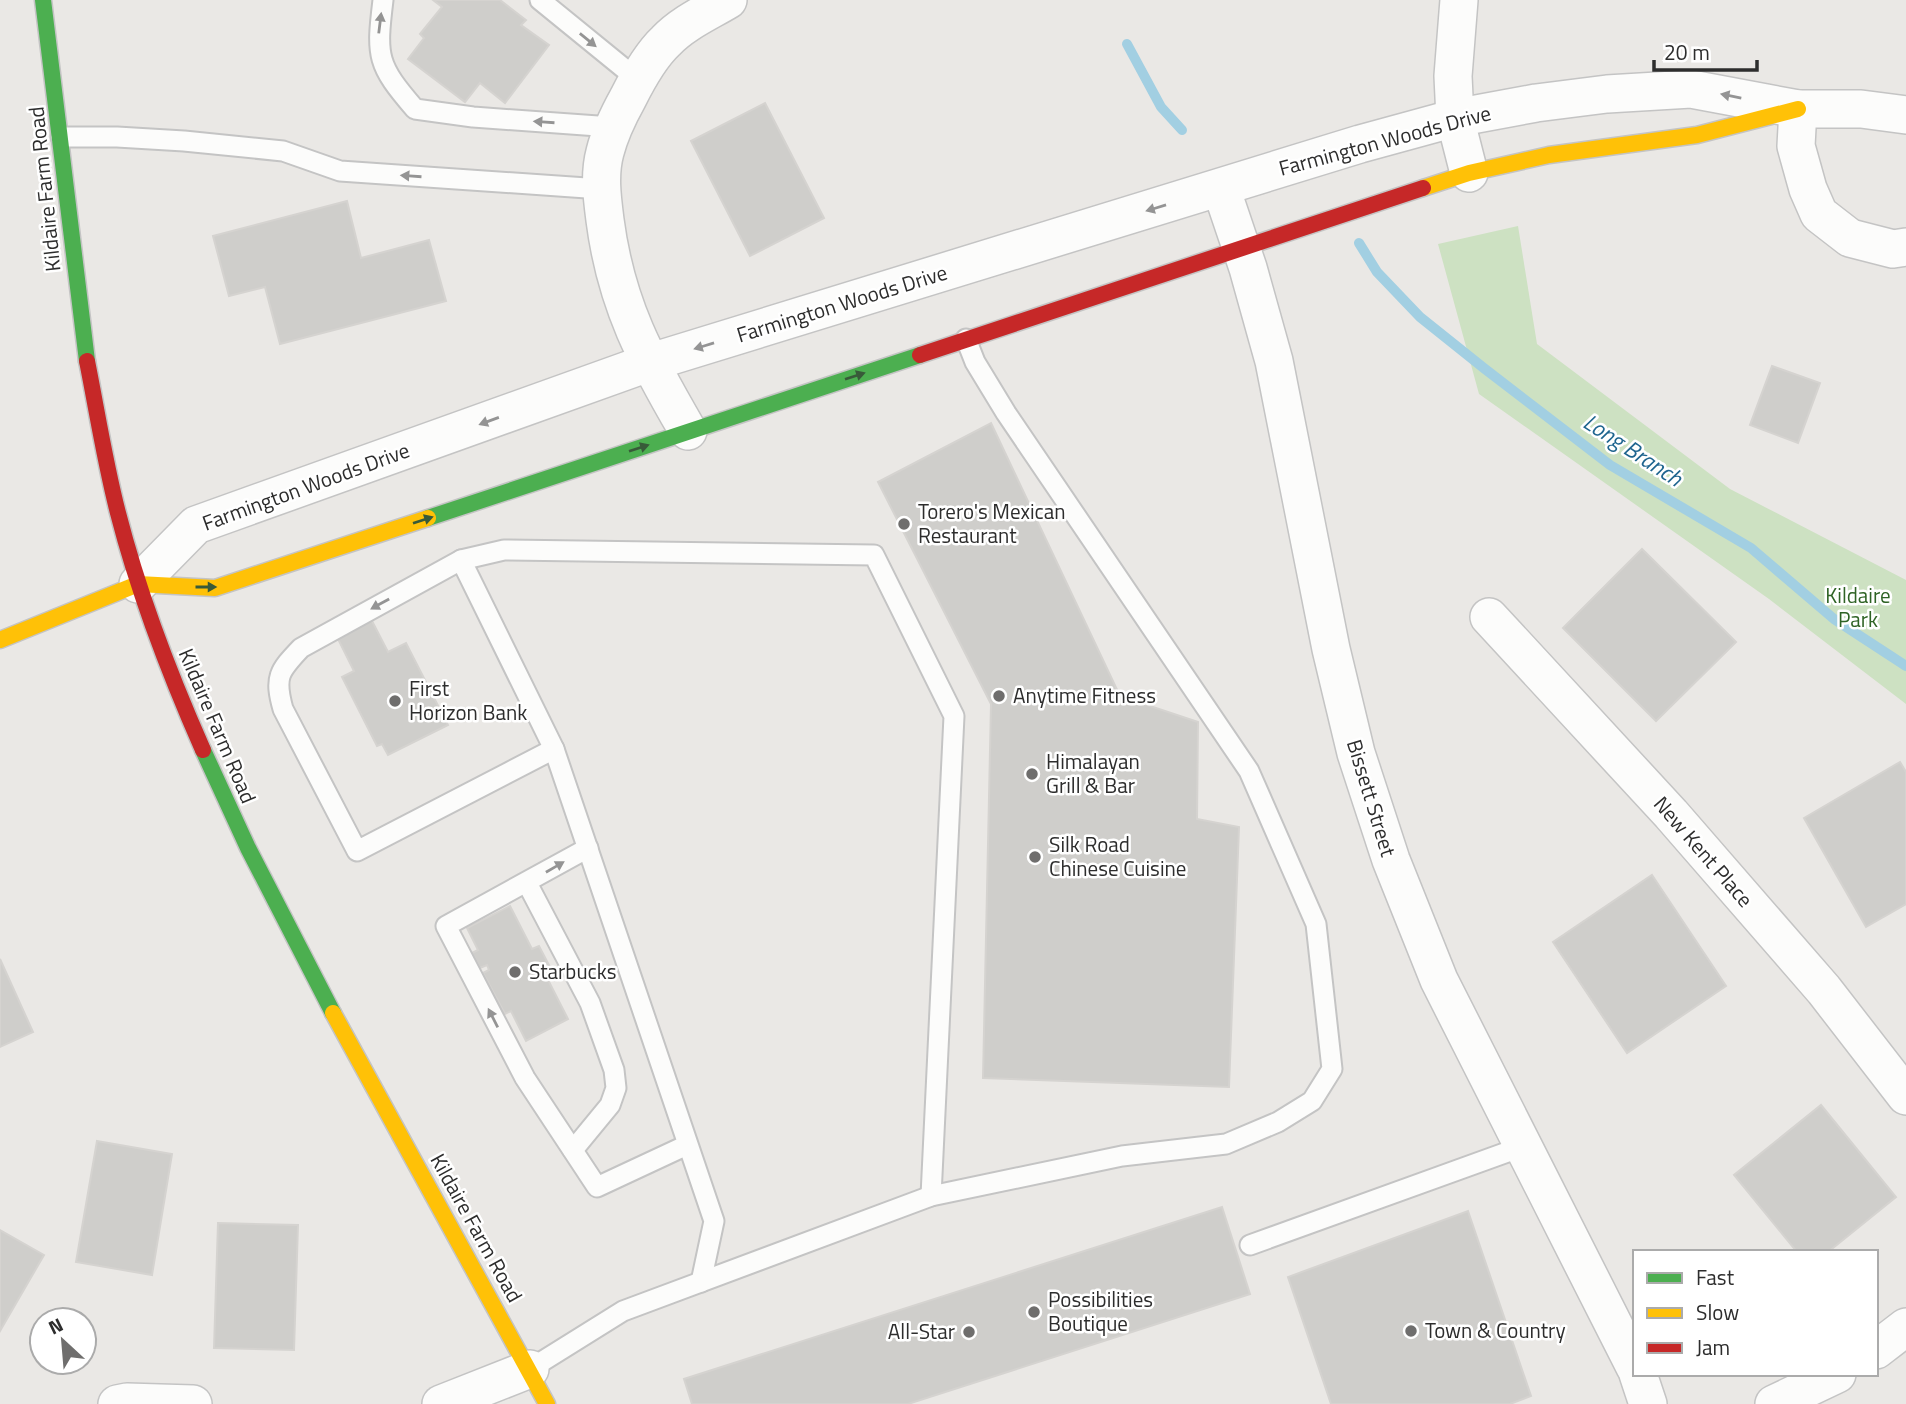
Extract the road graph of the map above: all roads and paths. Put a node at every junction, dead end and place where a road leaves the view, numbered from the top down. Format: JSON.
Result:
{"nodes":[{"id":1,"x":43,"y":0,"type":"edge"},
{"id":2,"x":383,"y":0,"type":"edge"},
{"id":3,"x":540,"y":0,"type":"edge"},
{"id":4,"x":729,"y":0,"type":"edge"},
{"id":5,"x":1459,"y":0,"type":"edge"},
{"id":6,"x":637,"y":79,"type":"junction"},
{"id":7,"x":1798,"y":109,"type":"junction"},
{"id":8,"x":1906,"y":115,"type":"edge"},
{"id":9,"x":1455,"y":118,"type":"junction"},
{"id":10,"x":612,"y":127,"type":"junction"},
{"id":11,"x":61,"y":136,"type":"junction"},
{"id":12,"x":1469,"y":173,"type":"junction"},
{"id":13,"x":1221,"y":188,"type":"junction"},
{"id":14,"x":601,"y":189,"type":"junction"},
{"id":15,"x":1906,"y":247,"type":"edge"},
{"id":16,"x":1241,"y":248,"type":"junction"},
{"id":17,"x":966,"y":339,"type":"junction"},
{"id":18,"x":648,"y":363,"type":"junction"},
{"id":19,"x":688,"y":431,"type":"junction"},
{"id":20,"x":461,"y":560,"type":"junction"},
{"id":21,"x":138,"y":584,"type":"junction"},
{"id":22,"x":1489,"y":617,"type":"dead end"},
{"id":23,"x":0,"y":640,"type":"edge"},
{"id":24,"x":554,"y":749,"type":"junction"},
{"id":25,"x":588,"y":848,"type":"junction"},
{"id":26,"x":527,"y":883,"type":"junction"},
{"id":27,"x":1906,"y":1096,"type":"edge"},
{"id":28,"x":687,"y":1144,"type":"junction"},
{"id":29,"x":1524,"y":1146,"type":"junction"},
{"id":30,"x":573,"y":1150,"type":"junction"},
{"id":31,"x":931,"y":1196,"type":"junction"},
{"id":32,"x":1250,"y":1245,"type":"dead end"},
{"id":33,"x":701,"y":1282,"type":"junction"},
{"id":34,"x":1906,"y":1327,"type":"edge"},
{"id":35,"x":1878,"y":1348,"type":"edge"},
{"id":36,"x":1633,"y":1363,"type":"edge"},
{"id":37,"x":530,"y":1369,"type":"junction"},
{"id":38,"x":1638,"y":1376,"type":"edge"},
{"id":39,"x":1833,"y":1376,"type":"edge"},
{"id":40,"x":117,"y":1404,"type":"edge"},
{"id":41,"x":193,"y":1404,"type":"edge"},
{"id":42,"x":441,"y":1404,"type":"edge"},
{"id":43,"x":547,"y":1404,"type":"edge"},
{"id":44,"x":1648,"y":1404,"type":"edge"},
{"id":45,"x":1774,"y":1404,"type":"edge"}],
"edges":[{"from":1,"to":11,"type":"street","name":"Kildaire Farm Road"},
{"from":10,"to":2,"type":"lane","one_way":true},
{"from":3,"to":6,"type":"lane","one_way":true},
{"from":4,"to":6,"type":"street"},
{"from":5,"to":9,"type":"street"},
{"from":6,"to":10,"type":"street"},
{"from":7,"to":8,"type":"street","name":"Farmington Woods Drive"},
{"from":7,"to":9,"type":"street","name":"Farmington Woods Drive","one_way":true},
{"from":7,"to":12,"type":"street","name":"Farmington Woods Drive"},
{"from":7,"to":15,"type":"street"},
{"from":9,"to":12,"type":"street"},
{"from":9,"to":13,"type":"street","name":"Farmington Woods Drive"},
{"from":10,"to":14,"type":"street"},
{"from":14,"to":11,"type":"lane","one_way":true},
{"from":11,"to":21,"type":"street","name":"Kildaire Farm Road"},
{"from":12,"to":16,"type":"street","name":"Farmington Woods Drive"},
{"from":13,"to":16,"type":"street","name":"Bissett Street"},
{"from":13,"to":18,"type":"street","name":"Farmington Woods Drive","one_way":true},
{"from":14,"to":18,"type":"street"},
{"from":16,"to":17,"type":"street","name":"Farmington Woods Drive"},
{"from":16,"to":29,"type":"street","name":"Bissett Street"},
{"from":19,"to":17,"type":"street","name":"Farmington Woods Drive","one_way":true},
{"from":17,"to":31,"type":"lane"},
{"from":18,"to":19,"type":"street"},
{"from":18,"to":21,"type":"street","name":"Farmington Woods Drive","one_way":true},
{"from":21,"to":19,"type":"street","name":"Farmington Woods Drive","one_way":true},
{"from":20,"to":24,"type":"lane"},
{"from":20,"to":24,"type":"lane","one_way":true},
{"from":20,"to":31,"type":"lane"},
{"from":21,"to":23,"type":"street"},
{"from":21,"to":37,"type":"street","name":"Kildaire Farm Road"},
{"from":22,"to":27,"type":"street","name":"New Kent Place"},
{"from":24,"to":25,"type":"lane"},
{"from":26,"to":25,"type":"lane","one_way":true},
{"from":25,"to":28,"type":"lane"},
{"from":26,"to":30,"type":"lane"},
{"from":30,"to":26,"type":"lane","one_way":true},
{"from":28,"to":30,"type":"lane"},
{"from":28,"to":33,"type":"lane"},
{"from":29,"to":32,"type":"lane"},
{"from":29,"to":36,"type":"street","name":"Bissett Street"},
{"from":31,"to":33,"type":"lane"},
{"from":33,"to":37,"type":"lane"},
{"from":34,"to":35,"type":"street"},
{"from":37,"to":42,"type":"street"},
{"from":37,"to":43,"type":"street","name":"Kildaire Farm Road"},
{"from":38,"to":44,"type":"street"},
{"from":39,"to":45,"type":"street"},
{"from":40,"to":41,"type":"street"}]}
